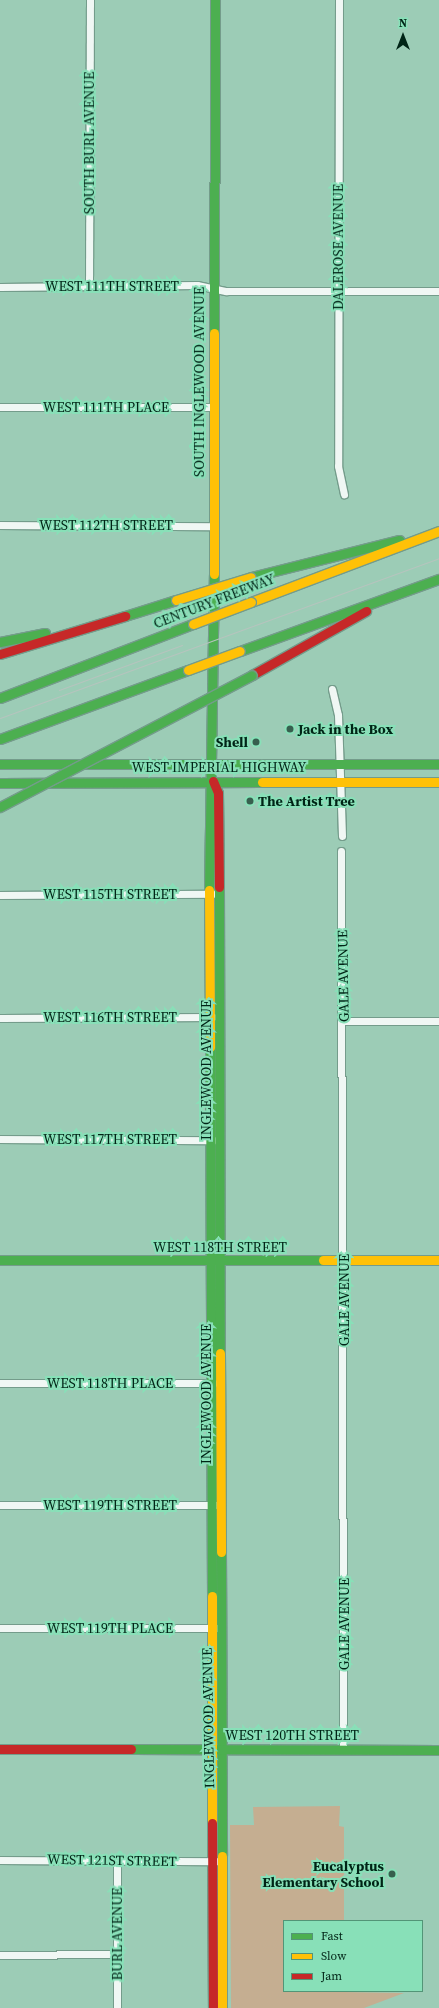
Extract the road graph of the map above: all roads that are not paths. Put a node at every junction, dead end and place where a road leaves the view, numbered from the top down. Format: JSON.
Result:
{"nodes":[{"id":1,"x":90,"y":0,"type":"edge"},
{"id":2,"x":215,"y":0,"type":"edge"},
{"id":3,"x":339,"y":0,"type":"edge"},
{"id":4,"x":89,"y":285,"type":"junction"},
{"id":5,"x":0,"y":287,"type":"edge"},
{"id":6,"x":213,"y":288,"type":"junction"},
{"id":7,"x":338,"y":291,"type":"junction"},
{"id":8,"x":439,"y":291,"type":"edge"},
{"id":9,"x":0,"y":407,"type":"edge"},
{"id":10,"x":212,"y":407,"type":"junction"},
{"id":11,"x":344,"y":494,"type":"dead end"},
{"id":12,"x":0,"y":525,"type":"edge"},
{"id":13,"x":212,"y":526,"type":"junction"},
{"id":14,"x":439,"y":530,"type":"edge"},
{"id":15,"x":439,"y":579,"type":"edge"},
{"id":16,"x":391,"y":596,"type":"junction"},
{"id":17,"x":109,"y":621,"type":"junction"},
{"id":18,"x":0,"y":642,"type":"edge"},
{"id":19,"x":0,"y":654,"type":"edge"},
{"id":20,"x":332,"y":689,"type":"dead end"},
{"id":21,"x":0,"y":698,"type":"edge"},
{"id":22,"x":1,"y":739,"type":"edge"},
{"id":23,"x":0,"y":764,"type":"edge"},
{"id":24,"x":213,"y":764,"type":"junction"},
{"id":25,"x":339,"y":764,"type":"junction"},
{"id":26,"x":439,"y":764,"type":"edge"},
{"id":27,"x":213,"y":781,"type":"junction"},
{"id":28,"x":341,"y":781,"type":"junction"},
{"id":29,"x":0,"y":782,"type":"edge"},
{"id":30,"x":439,"y":782,"type":"edge"},
{"id":31,"x":0,"y":807,"type":"edge"},
{"id":32,"x":342,"y":836,"type":"dead end"},
{"id":33,"x":341,"y":850,"type":"dead end"},
{"id":34,"x":209,"y":894,"type":"junction"},
{"id":35,"x":219,"y":894,"type":"junction"},
{"id":36,"x":0,"y":895,"type":"edge"},
{"id":37,"x":215,"y":1017,"type":"junction"},
{"id":38,"x":0,"y":1018,"type":"edge"},
{"id":39,"x":344,"y":1021,"type":"junction"},
{"id":40,"x":439,"y":1021,"type":"edge"},
{"id":41,"x":0,"y":1139,"type":"edge"},
{"id":42,"x":210,"y":1140,"type":"junction"},
{"id":43,"x":220,"y":1140,"type":"junction"},
{"id":44,"x":0,"y":1260,"type":"edge"},
{"id":45,"x":439,"y":1260,"type":"edge"},
{"id":46,"x":210,"y":1261,"type":"junction"},
{"id":47,"x":220,"y":1261,"type":"junction"},
{"id":48,"x":344,"y":1261,"type":"junction"},
{"id":49,"x":210,"y":1382,"type":"junction"},
{"id":50,"x":0,"y":1383,"type":"edge"},
{"id":51,"x":220,"y":1383,"type":"junction"},
{"id":52,"x":0,"y":1505,"type":"edge"},
{"id":53,"x":216,"y":1505,"type":"junction"},
{"id":54,"x":0,"y":1628,"type":"edge"},
{"id":55,"x":211,"y":1628,"type":"junction"},
{"id":56,"x":221,"y":1628,"type":"junction"},
{"id":57,"x":0,"y":1749,"type":"edge"},
{"id":58,"x":212,"y":1749,"type":"junction"},
{"id":59,"x":223,"y":1749,"type":"junction"},
{"id":60,"x":343,"y":1750,"type":"junction"},
{"id":61,"x":439,"y":1750,"type":"edge"},
{"id":62,"x":117,"y":1859,"type":"junction"},
{"id":63,"x":0,"y":1860,"type":"edge"},
{"id":64,"x":213,"y":1861,"type":"junction"},
{"id":65,"x":223,"y":1862,"type":"junction"},
{"id":66,"x":116,"y":1954,"type":"junction"},
{"id":67,"x":0,"y":1955,"type":"edge"},
{"id":68,"x":117,"y":2008,"type":"edge"},
{"id":69,"x":213,"y":2008,"type":"edge"},
{"id":70,"x":222,"y":2008,"type":"edge"}],
"edges":[{"from":1,"to":4,"type":"street","name":"SOUTH BURL AVENUE"},
{"from":2,"to":6,"type":"main road","name":"SOUTH INGLEWOOD AVENUE"},
{"from":3,"to":7,"type":"street","name":"DALEROSE AVENUE"},
{"from":4,"to":5,"type":"street","name":"WEST 111TH STREET"},
{"from":4,"to":6,"type":"street","name":"WEST 111TH STREET"},
{"from":6,"to":7,"type":"street","name":"WEST 111TH STREET"},
{"from":6,"to":10,"type":"main road","name":"SOUTH INGLEWOOD AVENUE"},
{"from":7,"to":8,"type":"street","name":"WEST 111TH STREET"},
{"from":7,"to":11,"type":"street","name":"DALEROSE AVENUE"},
{"from":9,"to":10,"type":"street","name":"WEST 111TH PLACE"},
{"from":10,"to":13,"type":"main road","name":"SOUTH INGLEWOOD AVENUE"},
{"from":12,"to":13,"type":"street","name":"WEST 112TH STREET"},
{"from":13,"to":24,"type":"main road","name":"SOUTH INGLEWOOD AVENUE"},
{"from":14,"to":17,"type":"main road","bridge":true},
{"from":14,"to":21,"type":"main road","name":"CENTURY FREEWAY","bridge":true},
{"from":15,"to":16,"type":"main road"},
{"from":16,"to":22,"type":"main road","bridge":true},
{"from":16,"to":31,"type":"main road","bridge":true},
{"from":17,"to":18,"type":"main road"},
{"from":17,"to":19,"type":"main road"},
{"from":20,"to":25,"type":"street"},
{"from":23,"to":24,"type":"main road","name":"WEST IMPERIAL HIGHWAY"},
{"from":24,"to":25,"type":"main road","name":"WEST IMPERIAL HIGHWAY"},
{"from":24,"to":27,"type":"main road","name":"INGLEWOOD AVENUE"},
{"from":25,"to":26,"type":"main road","name":"WEST IMPERIAL HIGHWAY"},
{"from":25,"to":28,"type":"street"},
{"from":27,"to":28,"type":"main road","name":"WEST IMPERIAL HIGHWAY"},
{"from":27,"to":29,"type":"main road","name":"WEST IMPERIAL HIGHWAY"},
{"from":27,"to":34,"type":"main road","name":"INGLEWOOD AVENUE"},
{"from":27,"to":35,"type":"main road","name":"INGLEWOOD AVENUE"},
{"from":28,"to":30,"type":"main road","name":"WEST IMPERIAL HIGHWAY"},
{"from":28,"to":32,"type":"street"},
{"from":33,"to":39,"type":"street","name":"GALE AVENUE"},
{"from":34,"to":35,"type":"street","name":"WEST 115TH STREET"},
{"from":34,"to":36,"type":"street","name":"WEST 115TH STREET"},
{"from":34,"to":37,"type":"main road","name":"INGLEWOOD AVENUE"},
{"from":35,"to":37,"type":"main road","name":"INGLEWOOD AVENUE"},
{"from":37,"to":38,"type":"street","name":"WEST 116TH STREET"},
{"from":37,"to":42,"type":"main road","name":"INGLEWOOD AVENUE"},
{"from":37,"to":43,"type":"main road","name":"INGLEWOOD AVENUE"},
{"from":39,"to":40,"type":"street"},
{"from":39,"to":48,"type":"street","name":"GALE AVENUE"},
{"from":41,"to":42,"type":"street","name":"WEST 117TH STREET"},
{"from":42,"to":43,"type":"street","name":"WEST 117TH STREET"},
{"from":42,"to":46,"type":"main road","name":"INGLEWOOD AVENUE"},
{"from":43,"to":47,"type":"main road","name":"INGLEWOOD AVENUE"},
{"from":44,"to":46,"type":"main road","name":"WEST 118TH STREET"},
{"from":45,"to":48,"type":"main road","name":"WEST 118TH STREET"},
{"from":46,"to":47,"type":"main road","name":"WEST 118TH STREET"},
{"from":46,"to":49,"type":"main road","name":"INGLEWOOD AVENUE"},
{"from":47,"to":48,"type":"main road","name":"WEST 118TH STREET"},
{"from":47,"to":51,"type":"main road","name":"INGLEWOOD AVENUE"},
{"from":48,"to":60,"type":"street","name":"GALE AVENUE"},
{"from":49,"to":50,"type":"street","name":"WEST 118TH PLACE"},
{"from":49,"to":51,"type":"street","name":"WEST 118TH PLACE"},
{"from":49,"to":53,"type":"main road","name":"INGLEWOOD AVENUE"},
{"from":51,"to":53,"type":"main road","name":"INGLEWOOD AVENUE"},
{"from":52,"to":53,"type":"street","name":"WEST 119TH STREET"},
{"from":53,"to":55,"type":"main road","name":"INGLEWOOD AVENUE"},
{"from":53,"to":56,"type":"main road","name":"INGLEWOOD AVENUE"},
{"from":54,"to":55,"type":"street","name":"WEST 119TH PLACE"},
{"from":55,"to":56,"type":"street","name":"WEST 119TH PLACE"},
{"from":55,"to":58,"type":"main road","name":"INGLEWOOD AVENUE"},
{"from":56,"to":59,"type":"main road","name":"INGLEWOOD AVENUE"},
{"from":57,"to":58,"type":"main road","name":"WEST 120TH STREET"},
{"from":58,"to":59,"type":"main road","name":"WEST 120TH STREET"},
{"from":58,"to":64,"type":"main road","name":"INGLEWOOD AVENUE"},
{"from":59,"to":60,"type":"main road","name":"WEST 120TH STREET"},
{"from":59,"to":65,"type":"main road","name":"INGLEWOOD AVENUE"},
{"from":60,"to":61,"type":"main road","name":"WEST 120TH STREET"},
{"from":62,"to":63,"type":"street","name":"WEST 121ST STREET"},
{"from":62,"to":64,"type":"street","name":"WEST 121ST STREET"},
{"from":62,"to":66,"type":"street","name":"BURL AVENUE"},
{"from":64,"to":65,"type":"street","name":"WEST 121ST STREET"},
{"from":64,"to":69,"type":"main road","name":"INGLEWOOD AVENUE"},
{"from":65,"to":70,"type":"main road","name":"INGLEWOOD AVENUE"},
{"from":66,"to":67,"type":"street"},
{"from":66,"to":68,"type":"street","name":"BURL AVENUE"}]}
